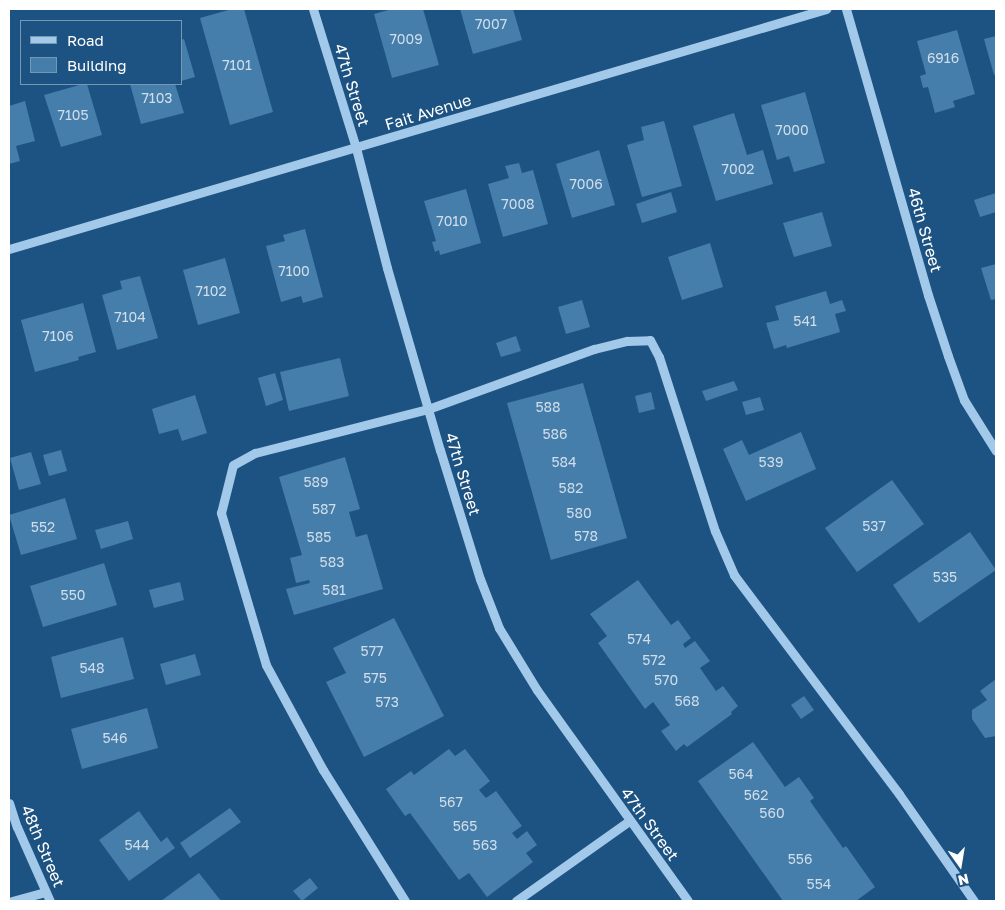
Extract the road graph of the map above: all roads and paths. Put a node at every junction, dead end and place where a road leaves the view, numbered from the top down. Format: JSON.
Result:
{"nodes":[{"id":1,"x":313,"y":9,"type":"edge"},
{"id":2,"x":826,"y":9,"type":"edge"},
{"id":3,"x":846,"y":9,"type":"edge"},
{"id":4,"x":356,"y":148,"type":"junction"},
{"id":5,"x":9,"y":249,"type":"edge"},
{"id":6,"x":428,"y":409,"type":"junction"},
{"id":7,"x":996,"y":451,"type":"edge"},
{"id":8,"x":9,"y":802,"type":"edge"},
{"id":9,"x":629,"y":820,"type":"junction"},
{"id":10,"x":45,"y":892,"type":"junction"},
{"id":11,"x":12,"y":901,"type":"edge"},
{"id":12,"x":50,"y":901,"type":"edge"},
{"id":13,"x":405,"y":901,"type":"edge"},
{"id":14,"x":516,"y":901,"type":"edge"},
{"id":15,"x":688,"y":901,"type":"edge"},
{"id":16,"x":974,"y":901,"type":"edge"}],
"edges":[{"from":1,"to":4,"type":"street","name":"47th Street"},
{"from":2,"to":4,"type":"street","name":"Fait Avenue"},
{"from":3,"to":7,"type":"street","name":"46th Street"},
{"from":4,"to":5,"type":"street","name":"Fait Avenue"},
{"from":4,"to":6,"type":"street","name":"47th Street"},
{"from":6,"to":9,"type":"street","name":"47th Street"},
{"from":6,"to":13,"type":"street"},
{"from":6,"to":16,"type":"street"},
{"from":8,"to":10,"type":"street","name":"48th Street"},
{"from":9,"to":14,"type":"street"},
{"from":9,"to":15,"type":"street","name":"47th Street"},
{"from":10,"to":11,"type":"street"},
{"from":10,"to":12,"type":"street","name":"48th Street"}]}
